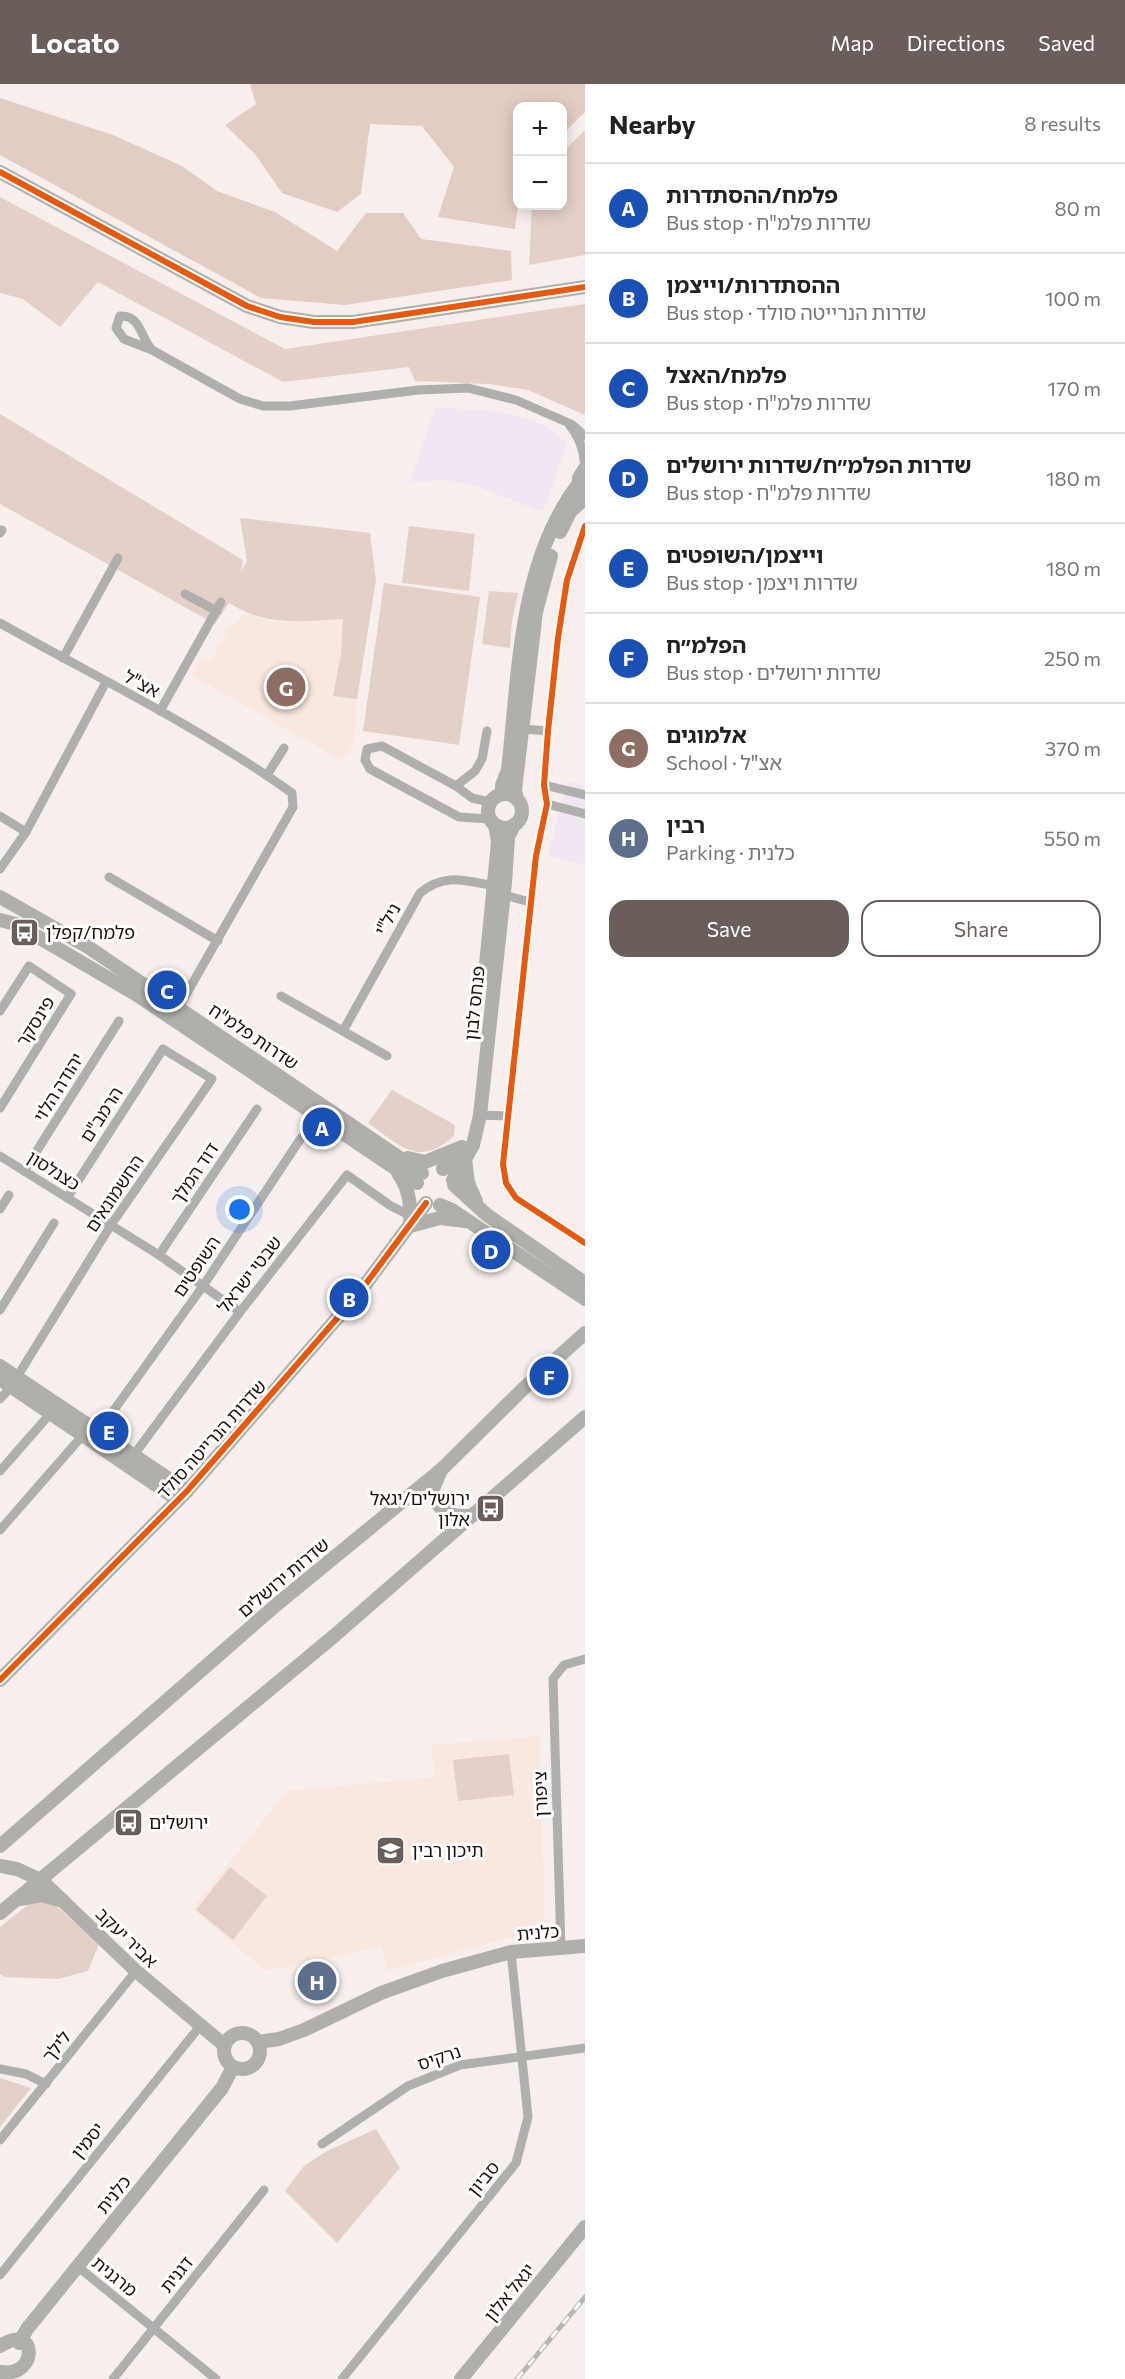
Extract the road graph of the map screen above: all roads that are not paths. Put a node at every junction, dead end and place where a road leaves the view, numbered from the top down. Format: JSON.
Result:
{"nodes":[{"id":1,"x":0,"y":172,"type":"edge"},
{"id":2,"x":585,"y":287,"type":"edge"},
{"id":3,"x":152,"y":350,"type":"dead end"},
{"id":4,"x":564,"y":420,"type":"junction"},
{"id":5,"x":585,"y":436,"type":"edge"},
{"id":6,"x":585,"y":468,"type":"edge"},
{"id":7,"x":582,"y":487,"type":"edge"},
{"id":8,"x":585,"y":498,"type":"edge"},
{"id":9,"x":585,"y":526,"type":"edge"},
{"id":10,"x":118,"y":558,"type":"dead end"},
{"id":11,"x":185,"y":594,"type":"dead end"},
{"id":12,"x":0,"y":623,"type":"edge"},
{"id":13,"x":63,"y":658,"type":"junction"},
{"id":14,"x":106,"y":682,"type":"junction"},
{"id":15,"x":160,"y":711,"type":"junction"},
{"id":16,"x":523,"y":729,"type":"junction"},
{"id":17,"x":487,"y":731,"type":"dead end"},
{"id":18,"x":548,"y":731,"type":"junction"},
{"id":19,"x":284,"y":748,"type":"dead end"},
{"id":20,"x":267,"y":775,"type":"junction"},
{"id":21,"x":544,"y":785,"type":"junction"},
{"id":22,"x":456,"y":786,"type":"junction"},
{"id":23,"x":502,"y":794,"type":"junction"},
{"id":24,"x":585,"y":795,"type":"edge"},
{"id":25,"x":517,"y":799,"type":"junction"},
{"id":26,"x":490,"y":802,"type":"junction"},
{"id":27,"x":547,"y":804,"type":"junction"},
{"id":28,"x":585,"y":814,"type":"edge"},
{"id":29,"x":0,"y":816,"type":"edge"},
{"id":30,"x":492,"y":822,"type":"junction"},
{"id":31,"x":514,"y":825,"type":"junction"},
{"id":32,"x":26,"y":832,"type":"junction"},
{"id":33,"x":0,"y":869,"type":"edge"},
{"id":34,"x":109,"y":877,"type":"dead end"},
{"id":35,"x":499,"y":890,"type":"junction"},
{"id":36,"x":0,"y":897,"type":"edge"},
{"id":37,"x":531,"y":902,"type":"junction"},
{"id":38,"x":0,"y":920,"type":"edge"},
{"id":39,"x":218,"y":940,"type":"junction"},
{"id":40,"x":281,"y":996,"type":"dead end"},
{"id":41,"x":179,"y":1007,"type":"junction"},
{"id":42,"x":0,"y":1011,"type":"edge"},
{"id":43,"x":119,"y":1021,"type":"dead end"},
{"id":44,"x":344,"y":1031,"type":"junction"},
{"id":45,"x":163,"y":1049,"type":"joint"},
{"id":46,"x":387,"y":1056,"type":"dead end"},
{"id":47,"x":0,"y":1108,"type":"edge"},
{"id":48,"x":256,"y":1109,"type":"dead end"},
{"id":49,"x":480,"y":1114,"type":"junction"},
{"id":50,"x":507,"y":1116,"type":"junction"},
{"id":51,"x":301,"y":1138,"type":"dead end"},
{"id":52,"x":378,"y":1141,"type":"junction"},
{"id":53,"x":464,"y":1153,"type":"junction"},
{"id":54,"x":0,"y":1156,"type":"edge"},
{"id":55,"x":391,"y":1164,"type":"junction"},
{"id":56,"x":443,"y":1169,"type":"junction"},
{"id":57,"x":24,"y":1171,"type":"junction"},
{"id":58,"x":419,"y":1178,"type":"junction"},
{"id":59,"x":454,"y":1183,"type":"junction"},
{"id":60,"x":9,"y":1195,"type":"dead end"},
{"id":61,"x":67,"y":1198,"type":"junction"},
{"id":62,"x":426,"y":1203,"type":"junction"},
{"id":63,"x":440,"y":1205,"type":"junction"},
{"id":64,"x":0,"y":1209,"type":"edge"},
{"id":65,"x":487,"y":1215,"type":"junction"},
{"id":66,"x":411,"y":1221,"type":"junction"},
{"id":67,"x":469,"y":1222,"type":"junction"},
{"id":68,"x":54,"y":1223,"type":"dead end"},
{"id":69,"x":111,"y":1225,"type":"junction"},
{"id":70,"x":585,"y":1243,"type":"edge"},
{"id":71,"x":159,"y":1255,"type":"junction"},
{"id":72,"x":203,"y":1286,"type":"junction"},
{"id":73,"x":584,"y":1296,"type":"edge"},
{"id":74,"x":0,"y":1310,"type":"edge"},
{"id":75,"x":240,"y":1312,"type":"junction"},
{"id":76,"x":584,"y":1332,"type":"edge"},
{"id":77,"x":0,"y":1366,"type":"edge"},
{"id":78,"x":9,"y":1381,"type":"edge"},
{"id":79,"x":0,"y":1399,"type":"edge"},
{"id":80,"x":114,"y":1410,"type":"dead end"},
{"id":81,"x":49,"y":1415,"type":"junction"},
{"id":82,"x":585,"y":1416,"type":"edge"},
{"id":83,"x":82,"y":1435,"type":"junction"},
{"id":84,"x":133,"y":1456,"type":"junction"},
{"id":85,"x":442,"y":1469,"type":"junction"},
{"id":86,"x":0,"y":1472,"type":"edge"},
{"id":87,"x":182,"y":1496,"type":"junction"},
{"id":88,"x":473,"y":1515,"type":"junction"},
{"id":89,"x":0,"y":1530,"type":"edge"},
{"id":90,"x":585,"y":1659,"type":"edge"},
{"id":91,"x":0,"y":1680,"type":"edge"},
{"id":92,"x":0,"y":1846,"type":"edge"},
{"id":93,"x":0,"y":1866,"type":"edge"},
{"id":94,"x":41,"y":1880,"type":"junction"},
{"id":95,"x":14,"y":1900,"type":"junction"},
{"id":96,"x":65,"y":1902,"type":"junction"},
{"id":97,"x":0,"y":1913,"type":"edge"},
{"id":98,"x":585,"y":1946,"type":"edge"},
{"id":99,"x":561,"y":1948,"type":"junction"},
{"id":100,"x":511,"y":1952,"type":"junction"},
{"id":101,"x":136,"y":1971,"type":"junction"},
{"id":102,"x":200,"y":2026,"type":"junction"},
{"id":103,"x":258,"y":2042,"type":"junction"},
{"id":104,"x":224,"y":2045,"type":"junction"},
{"id":105,"x":585,"y":2048,"type":"edge"},
{"id":106,"x":521,"y":2056,"type":"junction"},
{"id":107,"x":233,"y":2067,"type":"junction"},
{"id":108,"x":0,"y":2069,"type":"edge"},
{"id":109,"x":46,"y":2084,"type":"junction"},
{"id":110,"x":0,"y":2140,"type":"edge"},
{"id":111,"x":322,"y":2144,"type":"dead end"},
{"id":112,"x":264,"y":2190,"type":"dead end"},
{"id":113,"x":585,"y":2227,"type":"edge"},
{"id":114,"x":77,"y":2266,"type":"junction"},
{"id":115,"x":0,"y":2275,"type":"edge"},
{"id":116,"x":154,"y":2328,"type":"junction"},
{"id":117,"x":19,"y":2343,"type":"junction"},
{"id":118,"x":0,"y":2346,"type":"edge"},
{"id":119,"x":0,"y":2372,"type":"edge"},
{"id":120,"x":26,"y":2376,"type":"edge"},
{"id":121,"x":113,"y":2379,"type":"edge"},
{"id":122,"x":216,"y":2379,"type":"edge"},
{"id":123,"x":342,"y":2379,"type":"edge"},
{"id":124,"x":461,"y":2379,"type":"edge"}],
"edges":[{"from":1,"to":2,"type":"street"},
{"from":3,"to":4,"type":"street"},
{"from":4,"to":5,"type":"street"},
{"from":4,"to":6,"type":"street"},
{"from":6,"to":7,"type":"street"},
{"from":7,"to":23,"type":"street"},
{"from":8,"to":16,"type":"street"},
{"from":9,"to":18,"type":"street"},
{"from":10,"to":13,"type":"street"},
{"from":11,"to":15,"type":"street"},
{"from":12,"to":13,"type":"street","name":"אצ\"ל"},
{"from":13,"to":14,"type":"street","name":"אצ\"ל"},
{"from":14,"to":15,"type":"street","name":"אצ\"ל"},
{"from":14,"to":32,"type":"street"},
{"from":15,"to":20,"type":"street","name":"אצ\"ל"},
{"from":16,"to":18,"type":"street"},
{"from":16,"to":25,"type":"street"},
{"from":17,"to":22,"type":"street"},
{"from":18,"to":21,"type":"street"},
{"from":19,"to":20,"type":"street"},
{"from":20,"to":39,"type":"street","name":"אצ\"ל"},
{"from":21,"to":24,"type":"street"},
{"from":21,"to":27,"type":"street"},
{"from":22,"to":26,"type":"street"},
{"from":22,"to":30,"type":"street"},
{"from":23,"to":25,"type":"street"},
{"from":23,"to":26,"type":"street"},
{"from":25,"to":31,"type":"street"},
{"from":26,"to":30,"type":"street"},
{"from":27,"to":28,"type":"street"},
{"from":27,"to":37,"type":"street"},
{"from":29,"to":32,"type":"street"},
{"from":30,"to":31,"type":"street"},
{"from":30,"to":35,"type":"street","name":"פנחס לבון"},
{"from":31,"to":35,"type":"street","name":"פנחס לבון"},
{"from":32,"to":33,"type":"street"},
{"from":34,"to":39,"type":"street"},
{"from":35,"to":37,"type":"street","name":"ניל\"י"},
{"from":35,"to":44,"type":"street","name":"ניל\"י"},
{"from":35,"to":49,"type":"street","name":"פנחס לבון"},
{"from":35,"to":53,"type":"street","name":"פנחס לבון"},
{"from":36,"to":41,"type":"street","name":"שדרות פלמ\"ח"},
{"from":37,"to":50,"type":"street"},
{"from":38,"to":55,"type":"street","name":"שדרות פלמ\"ח"},
{"from":39,"to":41,"type":"street","name":"אצ\"ל"},
{"from":40,"to":44,"type":"street"},
{"from":41,"to":52,"type":"street","name":"שדרות פלמ\"ח"},
{"from":42,"to":47,"type":"street","name":"פינסקר"},
{"from":43,"to":57,"type":"street","name":"יהודה הלוי"},
{"from":44,"to":46,"type":"street"},
{"from":45,"to":61,"type":"street","name":"הרמב\"ם"},
{"from":45,"to":69,"type":"street","name":"החשמונאים"},
{"from":48,"to":71,"type":"street","name":"דוד המלך"},
{"from":49,"to":50,"type":"street"},
{"from":49,"to":53,"type":"street","name":"פנחס לבון"},
{"from":50,"to":70,"type":"street"},
{"from":51,"to":72,"type":"street","name":"השופטים"},
{"from":52,"to":53,"type":"street"},
{"from":52,"to":58,"type":"street","name":"שדרות פלמ\"ח"},
{"from":53,"to":56,"type":"street","name":"פנחס לבון"},
{"from":53,"to":59,"type":"street","name":"פנחס לבון"},
{"from":53,"to":65,"type":"street"},
{"from":54,"to":57,"type":"street","name":"כצנלסון"},
{"from":55,"to":58,"type":"street","name":"שדרות פלמ\"ח"},
{"from":55,"to":66,"type":"street"},
{"from":56,"to":58,"type":"street"},
{"from":56,"to":59,"type":"street"},
{"from":57,"to":61,"type":"street","name":"כצנלסון"},
{"from":58,"to":62,"type":"street"},
{"from":59,"to":63,"type":"street"},
{"from":59,"to":65,"type":"street"},
{"from":60,"to":64,"type":"street"},
{"from":61,"to":69,"type":"street","name":"כצנלסון"},
{"from":62,"to":63,"type":"street"},
{"from":62,"to":66,"type":"street","name":"שדרות הנרייטה סולד"},
{"from":63,"to":67,"type":"street"},
{"from":65,"to":73,"type":"street"},
{"from":66,"to":67,"type":"street"},
{"from":66,"to":75,"type":"street","name":"שבטי ישראל"},
{"from":66,"to":87,"type":"street","name":"שדרות הנרייטה סולד"},
{"from":67,"to":73,"type":"street"},
{"from":68,"to":74,"type":"street"},
{"from":69,"to":71,"type":"street","name":"כצנלסון"},
{"from":69,"to":78,"type":"street","name":"החשמונאים"},
{"from":71,"to":72,"type":"street","name":"כצנלסון"},
{"from":72,"to":75,"type":"street","name":"כצנלסון"},
{"from":72,"to":80,"type":"street","name":"השופטים"},
{"from":75,"to":84,"type":"street","name":"שבטי ישראל"},
{"from":76,"to":85,"type":"street","name":"שדרות ירושלים"},
{"from":77,"to":78,"type":"street"},
{"from":78,"to":79,"type":"street","name":"החשמונאים"},
{"from":78,"to":81,"type":"street"},
{"from":78,"to":84,"type":"street"},
{"from":81,"to":83,"type":"street"},
{"from":81,"to":86,"type":"street"},
{"from":82,"to":88,"type":"street"},
{"from":83,"to":87,"type":"street"},
{"from":83,"to":89,"type":"street"},
{"from":84,"to":87,"type":"street"},
{"from":85,"to":88,"type":"street"},
{"from":85,"to":92,"type":"street","name":"שדרות ירושלים"},
{"from":87,"to":91,"type":"street","name":"שדרות הנרייטה סולד"},
{"from":88,"to":94,"type":"street"},
{"from":90,"to":99,"type":"street","name":"ציפורן"},
{"from":93,"to":94,"type":"street","name":"אביר יעקב"},
{"from":94,"to":95,"type":"street"},
{"from":94,"to":96,"type":"street","name":"אביר יעקב"},
{"from":95,"to":96,"type":"street"},
{"from":95,"to":97,"type":"street"},
{"from":96,"to":101,"type":"street","name":"אביר יעקב"},
{"from":98,"to":99,"type":"street","name":"כלנית"},
{"from":99,"to":100,"type":"street","name":"כלנית"},
{"from":100,"to":103,"type":"street","name":"כלנית"},
{"from":100,"to":106,"type":"street","name":"סביון"},
{"from":101,"to":102,"type":"street","name":"אביר יעקב"},
{"from":101,"to":109,"type":"street","name":"לילך"},
{"from":102,"to":104,"type":"street","name":"אביר יעקב"},
{"from":102,"to":115,"type":"street","name":"יסמין"},
{"from":103,"to":104,"type":"street"},
{"from":103,"to":107,"type":"street"},
{"from":104,"to":107,"type":"street"},
{"from":105,"to":106,"type":"street","name":"נרקיס"},
{"from":106,"to":111,"type":"street","name":"נרקיס"},
{"from":106,"to":123,"type":"street","name":"סביון"},
{"from":107,"to":114,"type":"street","name":"כלנית"},
{"from":108,"to":109,"type":"street"},
{"from":109,"to":110,"type":"street","name":"לילך"},
{"from":112,"to":116,"type":"street","name":"דגנית"},
{"from":113,"to":124,"type":"street","name":"יגאל אלון"},
{"from":114,"to":116,"type":"street","name":"מרגנית"},
{"from":114,"to":117,"type":"street","name":"כלנית"},
{"from":116,"to":121,"type":"street","name":"דגנית"},
{"from":116,"to":122,"type":"street","name":"מרגנית"},
{"from":117,"to":118,"type":"street"},
{"from":117,"to":120,"type":"street"},
{"from":119,"to":120,"type":"street"}]}
